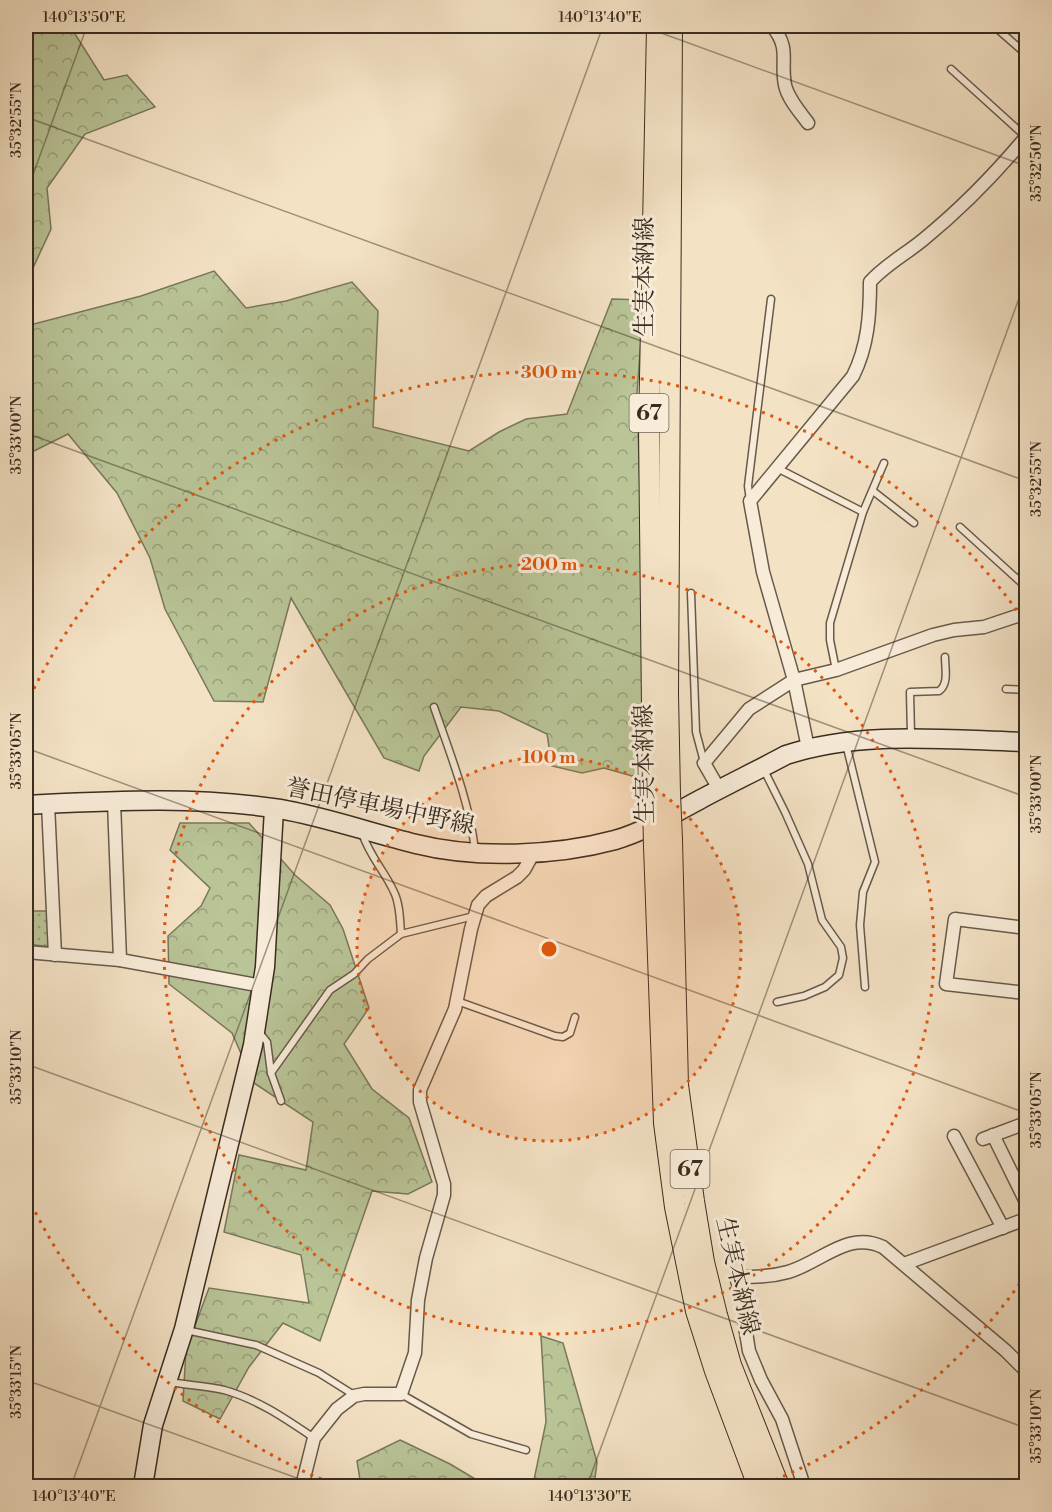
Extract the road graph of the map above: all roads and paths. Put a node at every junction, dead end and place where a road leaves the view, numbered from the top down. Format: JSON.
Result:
{"nodes":[{"id":1,"x":657,"y":26,"type":"edge"},
{"id":2,"x":672,"y":26,"type":"edge"},
{"id":3,"x":772,"y":26,"type":"edge"},
{"id":4,"x":994,"y":26,"type":"edge"},
{"id":5,"x":1026,"y":54,"type":"edge"},
{"id":6,"x":951,"y":69,"type":"dead end"},
{"id":7,"x":808,"y":123,"type":"dead end"},
{"id":8,"x":1026,"y":137,"type":"edge"},
{"id":9,"x":771,"y":299,"type":"dead end"},
{"id":10,"x":884,"y":463,"type":"dead end"},
{"id":11,"x":777,"y":468,"type":"junction"},
{"id":12,"x":873,"y":491,"type":"junction"},
{"id":13,"x":750,"y":501,"type":"junction"},
{"id":14,"x":863,"y":512,"type":"junction"},
{"id":15,"x":914,"y":523,"type":"dead end"},
{"id":16,"x":960,"y":527,"type":"dead end"},
{"id":17,"x":1026,"y":587,"type":"edge"},
{"id":18,"x":691,"y":593,"type":"dead end"},
{"id":19,"x":1026,"y":613,"type":"edge"},
{"id":20,"x":945,"y":657,"type":"dead end"},
{"id":21,"x":836,"y":670,"type":"junction"},
{"id":22,"x":794,"y":680,"type":"junction"},
{"id":23,"x":1006,"y":689,"type":"dead end"},
{"id":24,"x":1026,"y":690,"type":"edge"},
{"id":25,"x":434,"y":707,"type":"dead end"},
{"id":26,"x":911,"y":740,"type":"junction"},
{"id":27,"x":845,"y":741,"type":"junction"},
{"id":28,"x":1026,"y":742,"type":"edge"},
{"id":29,"x":808,"y":748,"type":"junction"},
{"id":30,"x":704,"y":763,"type":"junction"},
{"id":31,"x":763,"y":767,"type":"junction"},
{"id":32,"x":719,"y":789,"type":"junction"},
{"id":33,"x":662,"y":797,"type":"junction"},
{"id":34,"x":114,"y":801,"type":"junction"},
{"id":35,"x":48,"y":804,"type":"junction"},
{"id":36,"x":26,"y":805,"type":"edge"},
{"id":37,"x":274,"y":809,"type":"junction"},
{"id":38,"x":361,"y":829,"type":"junction"},
{"id":39,"x":663,"y":843,"type":"junction"},
{"id":40,"x":534,"y":852,"type":"junction"},
{"id":41,"x":475,"y":853,"type":"junction"},
{"id":42,"x":474,"y":916,"type":"junction"},
{"id":43,"x":1026,"y":928,"type":"edge"},
{"id":44,"x":401,"y":934,"type":"junction"},
{"id":45,"x":26,"y":952,"type":"edge"},
{"id":46,"x":56,"y":955,"type":"junction"},
{"id":47,"x":120,"y":960,"type":"junction"},
{"id":48,"x":262,"y":986,"type":"junction"},
{"id":49,"x":865,"y":987,"type":"dead end"},
{"id":50,"x":1026,"y":993,"type":"edge"},
{"id":51,"x":457,"y":1001,"type":"junction"},
{"id":52,"x":777,"y":1002,"type":"dead end"},
{"id":53,"x":575,"y":1017,"type":"dead end"},
{"id":54,"x":255,"y":1029,"type":"junction"},
{"id":55,"x":271,"y":1073,"type":"junction"},
{"id":56,"x":281,"y":1101,"type":"dead end"},
{"id":57,"x":1026,"y":1123,"type":"edge"},
{"id":58,"x":954,"y":1136,"type":"dead end"},
{"id":59,"x":1026,"y":1202,"type":"edge"},
{"id":60,"x":1026,"y":1219,"type":"edge"},
{"id":61,"x":1003,"y":1228,"type":"junction"},
{"id":62,"x":904,"y":1264,"type":"junction"},
{"id":63,"x":184,"y":1329,"type":"junction"},
{"id":64,"x":1026,"y":1371,"type":"edge"},
{"id":65,"x":167,"y":1382,"type":"junction"},
{"id":66,"x":401,"y":1394,"type":"junction"},
{"id":67,"x":354,"y":1396,"type":"junction"},
{"id":68,"x":314,"y":1438,"type":"junction"},
{"id":69,"x":526,"y":1450,"type":"dead end"},
{"id":70,"x":143,"y":1486,"type":"edge"},
{"id":71,"x":302,"y":1486,"type":"edge"},
{"id":72,"x":758,"y":1486,"type":"edge"},
{"id":73,"x":779,"y":1486,"type":"edge"},
{"id":74,"x":804,"y":1486,"type":"edge"}],
"edges":[{"from":1,"to":33,"type":"main road","name":"生実本納線","number":"67"},
{"from":2,"to":33,"type":"main road","name":"生実本納線","number":"67"},
{"from":3,"to":7,"type":"street"},
{"from":4,"to":5,"type":"lane"},
{"from":6,"to":8,"type":"lane"},
{"from":8,"to":11,"type":"street"},
{"from":9,"to":13,"type":"lane"},
{"from":10,"to":12,"type":"lane"},
{"from":11,"to":13,"type":"street"},
{"from":11,"to":14,"type":"lane"},
{"from":12,"to":14,"type":"lane"},
{"from":12,"to":15,"type":"lane"},
{"from":13,"to":22,"type":"street"},
{"from":14,"to":21,"type":"lane"},
{"from":16,"to":17,"type":"lane"},
{"from":18,"to":30,"type":"lane"},
{"from":19,"to":21,"type":"street"},
{"from":20,"to":26,"type":"lane"},
{"from":21,"to":22,"type":"street"},
{"from":22,"to":29,"type":"street"},
{"from":22,"to":30,"type":"street"},
{"from":23,"to":24,"type":"lane"},
{"from":25,"to":41,"type":"lane"},
{"from":26,"to":27,"type":"main road","name":"誉田停車場中野線"},
{"from":26,"to":28,"type":"main road","name":"誉田停車場中野線"},
{"from":27,"to":29,"type":"main road","name":"誉田停車場中野線"},
{"from":27,"to":49,"type":"lane"},
{"from":29,"to":31,"type":"main road","name":"誉田停車場中野線"},
{"from":30,"to":32,"type":"street"},
{"from":31,"to":32,"type":"main road","name":"誉田停車場中野線"},
{"from":31,"to":52,"type":"lane"},
{"from":32,"to":40,"type":"main road","name":"誉田停車場中野線"},
{"from":33,"to":39,"type":"main road","name":"生実本納線","number":"67","bridge":true},
{"from":34,"to":35,"type":"main road","name":"誉田停車場中野線"},
{"from":34,"to":37,"type":"main road","name":"誉田停車場中野線"},
{"from":34,"to":47,"type":"street"},
{"from":35,"to":36,"type":"main road","name":"誉田停車場中野線"},
{"from":35,"to":46,"type":"street"},
{"from":37,"to":38,"type":"main road","name":"誉田停車場中野線"},
{"from":37,"to":48,"type":"main road"},
{"from":38,"to":41,"type":"main road","name":"誉田停車場中野線"},
{"from":38,"to":44,"type":"lane"},
{"from":39,"to":72,"type":"main road","name":"生実本納線","number":"67"},
{"from":39,"to":73,"type":"main road","name":"生実本納線","number":"67"},
{"from":40,"to":41,"type":"main road","name":"誉田停車場中野線"},
{"from":40,"to":42,"type":"street"},
{"from":42,"to":44,"type":"lane"},
{"from":42,"to":51,"type":"street"},
{"from":43,"to":50,"type":"street"},
{"from":44,"to":55,"type":"lane"},
{"from":45,"to":46,"type":"street"},
{"from":46,"to":47,"type":"street"},
{"from":47,"to":48,"type":"street"},
{"from":48,"to":54,"type":"main road"},
{"from":51,"to":53,"type":"lane"},
{"from":51,"to":66,"type":"street"},
{"from":54,"to":55,"type":"lane"},
{"from":54,"to":63,"type":"main road"},
{"from":55,"to":56,"type":"lane"},
{"from":57,"to":59,"type":"street"},
{"from":58,"to":61,"type":"street"},
{"from":60,"to":61,"type":"street"},
{"from":61,"to":62,"type":"street"},
{"from":62,"to":64,"type":"street"},
{"from":62,"to":74,"type":"street"},
{"from":63,"to":65,"type":"main road"},
{"from":63,"to":67,"type":"lane"},
{"from":65,"to":68,"type":"lane"},
{"from":65,"to":70,"type":"main road"},
{"from":66,"to":67,"type":"street"},
{"from":66,"to":69,"type":"lane"},
{"from":67,"to":68,"type":"street"},
{"from":68,"to":71,"type":"street"}]}
